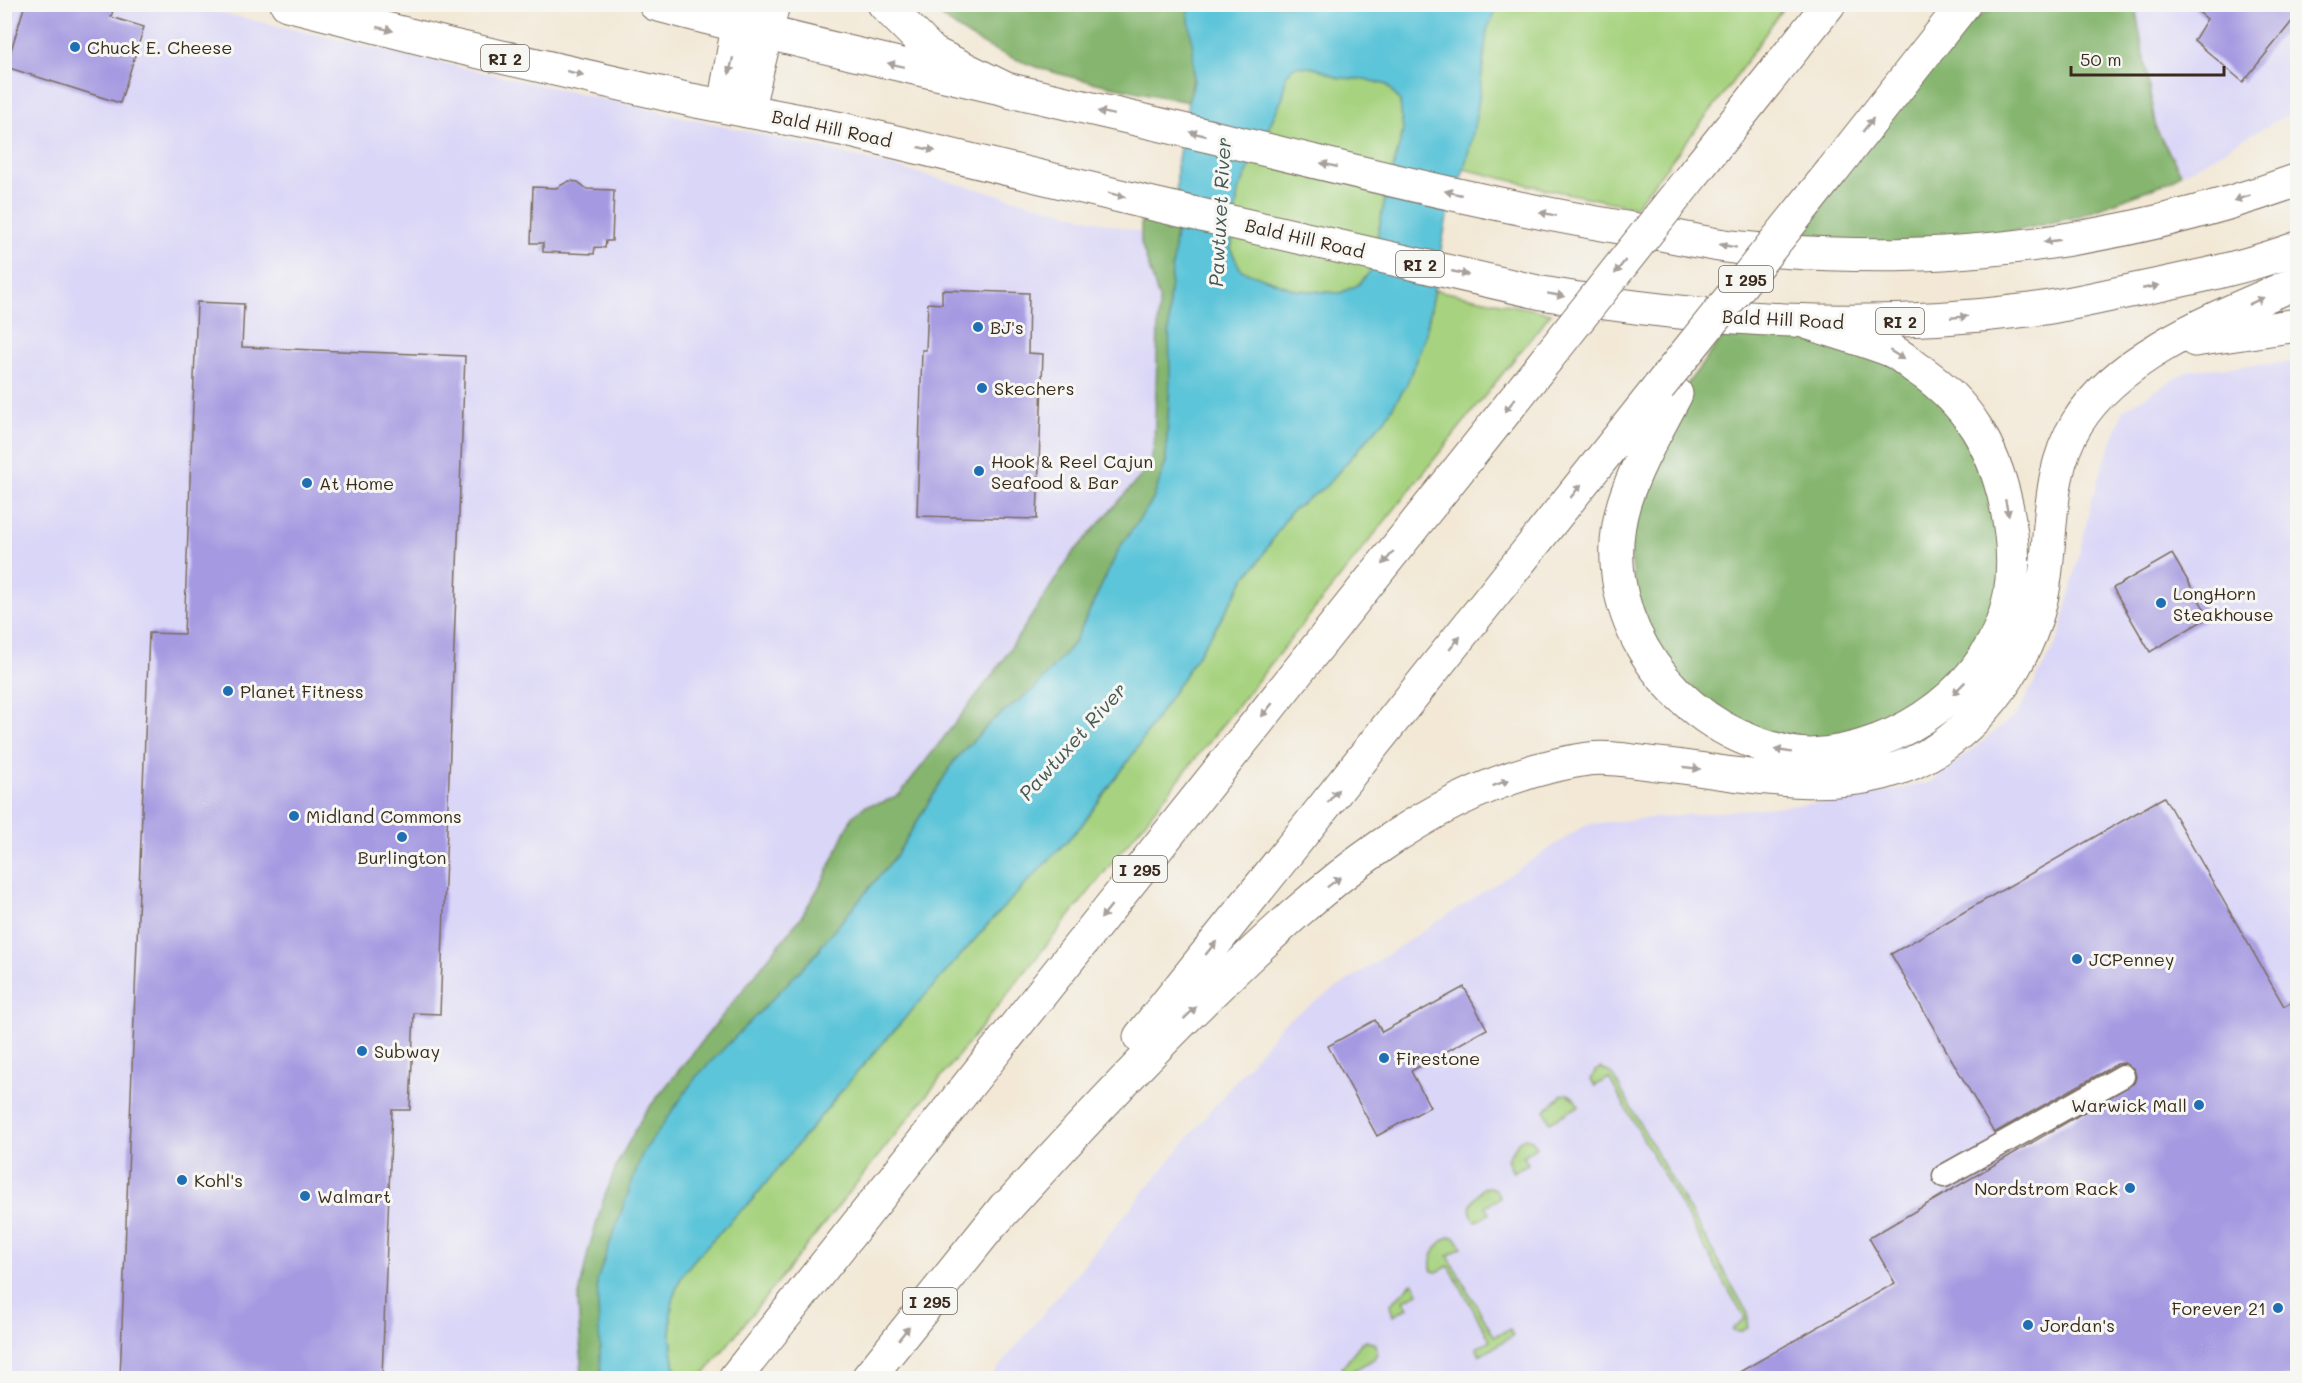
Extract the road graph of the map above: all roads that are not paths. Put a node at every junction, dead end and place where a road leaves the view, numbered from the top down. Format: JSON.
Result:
{"nodes":[{"id":1,"x":287,"y":4,"type":"edge"},
{"id":2,"x":655,"y":4,"type":"edge"},
{"id":3,"x":884,"y":4,"type":"edge"},
{"id":4,"x":1798,"y":4,"type":"edge"},
{"id":5,"x":1829,"y":4,"type":"edge"},
{"id":6,"x":1964,"y":4,"type":"edge"},
{"id":7,"x":756,"y":17,"type":"edge"},
{"id":8,"x":1012,"y":92,"type":"junction"},
{"id":9,"x":735,"y":109,"type":"junction"},
{"id":10,"x":1705,"y":159,"type":"junction"},
{"id":11,"x":2298,"y":180,"type":"edge"},
{"id":12,"x":2298,"y":248,"type":"edge"},
{"id":13,"x":2298,"y":282,"type":"edge"},
{"id":14,"x":1803,"y":321,"type":"junction"},
{"id":15,"x":2298,"y":325,"type":"edge"},
{"id":16,"x":2166,"y":346,"type":"junction"},
{"id":17,"x":1668,"y":391,"type":"junction"},
{"id":18,"x":2123,"y":1076,"type":"dead end"},
{"id":19,"x":1944,"y":1176,"type":"dead end"},
{"id":20,"x":992,"y":1224,"type":"junction"},
{"id":21,"x":735,"y":1378,"type":"edge"},
{"id":22,"x":868,"y":1378,"type":"edge"}],
"edges":[{"from":1,"to":9,"type":"main road","name":"Bald Hill Road","number":"RI 2","one_way":true},
{"from":2,"to":7,"type":"main road"},
{"from":3,"to":8,"type":"main road"},
{"from":4,"to":10,"type":"main road"},
{"from":5,"to":10,"type":"main road","number":"I 295"},
{"from":17,"to":6,"type":"main road","one_way":true,"bridge":true},
{"from":8,"to":7,"type":"main road","one_way":true},
{"from":7,"to":9,"type":"main road"},
{"from":11,"to":8,"type":"main road","one_way":true},
{"from":9,"to":14,"type":"main road","name":"Bald Hill Road","number":"RI 2","one_way":true},
{"from":10,"to":21,"type":"main road","number":"I 295","one_way":true,"bridge":true},
{"from":14,"to":12,"type":"main road","name":"Bald Hill Road","number":"RI 2","one_way":true},
{"from":16,"to":13,"type":"main road","one_way":true},
{"from":14,"to":17,"type":"main road","one_way":true},
{"from":15,"to":16,"type":"main road"},
{"from":20,"to":16,"type":"main road","one_way":true},
{"from":20,"to":17,"type":"main road","number":"I 295","one_way":true},
{"from":18,"to":19,"type":"street"},
{"from":22,"to":20,"type":"main road","number":"I 295","one_way":true}]}
